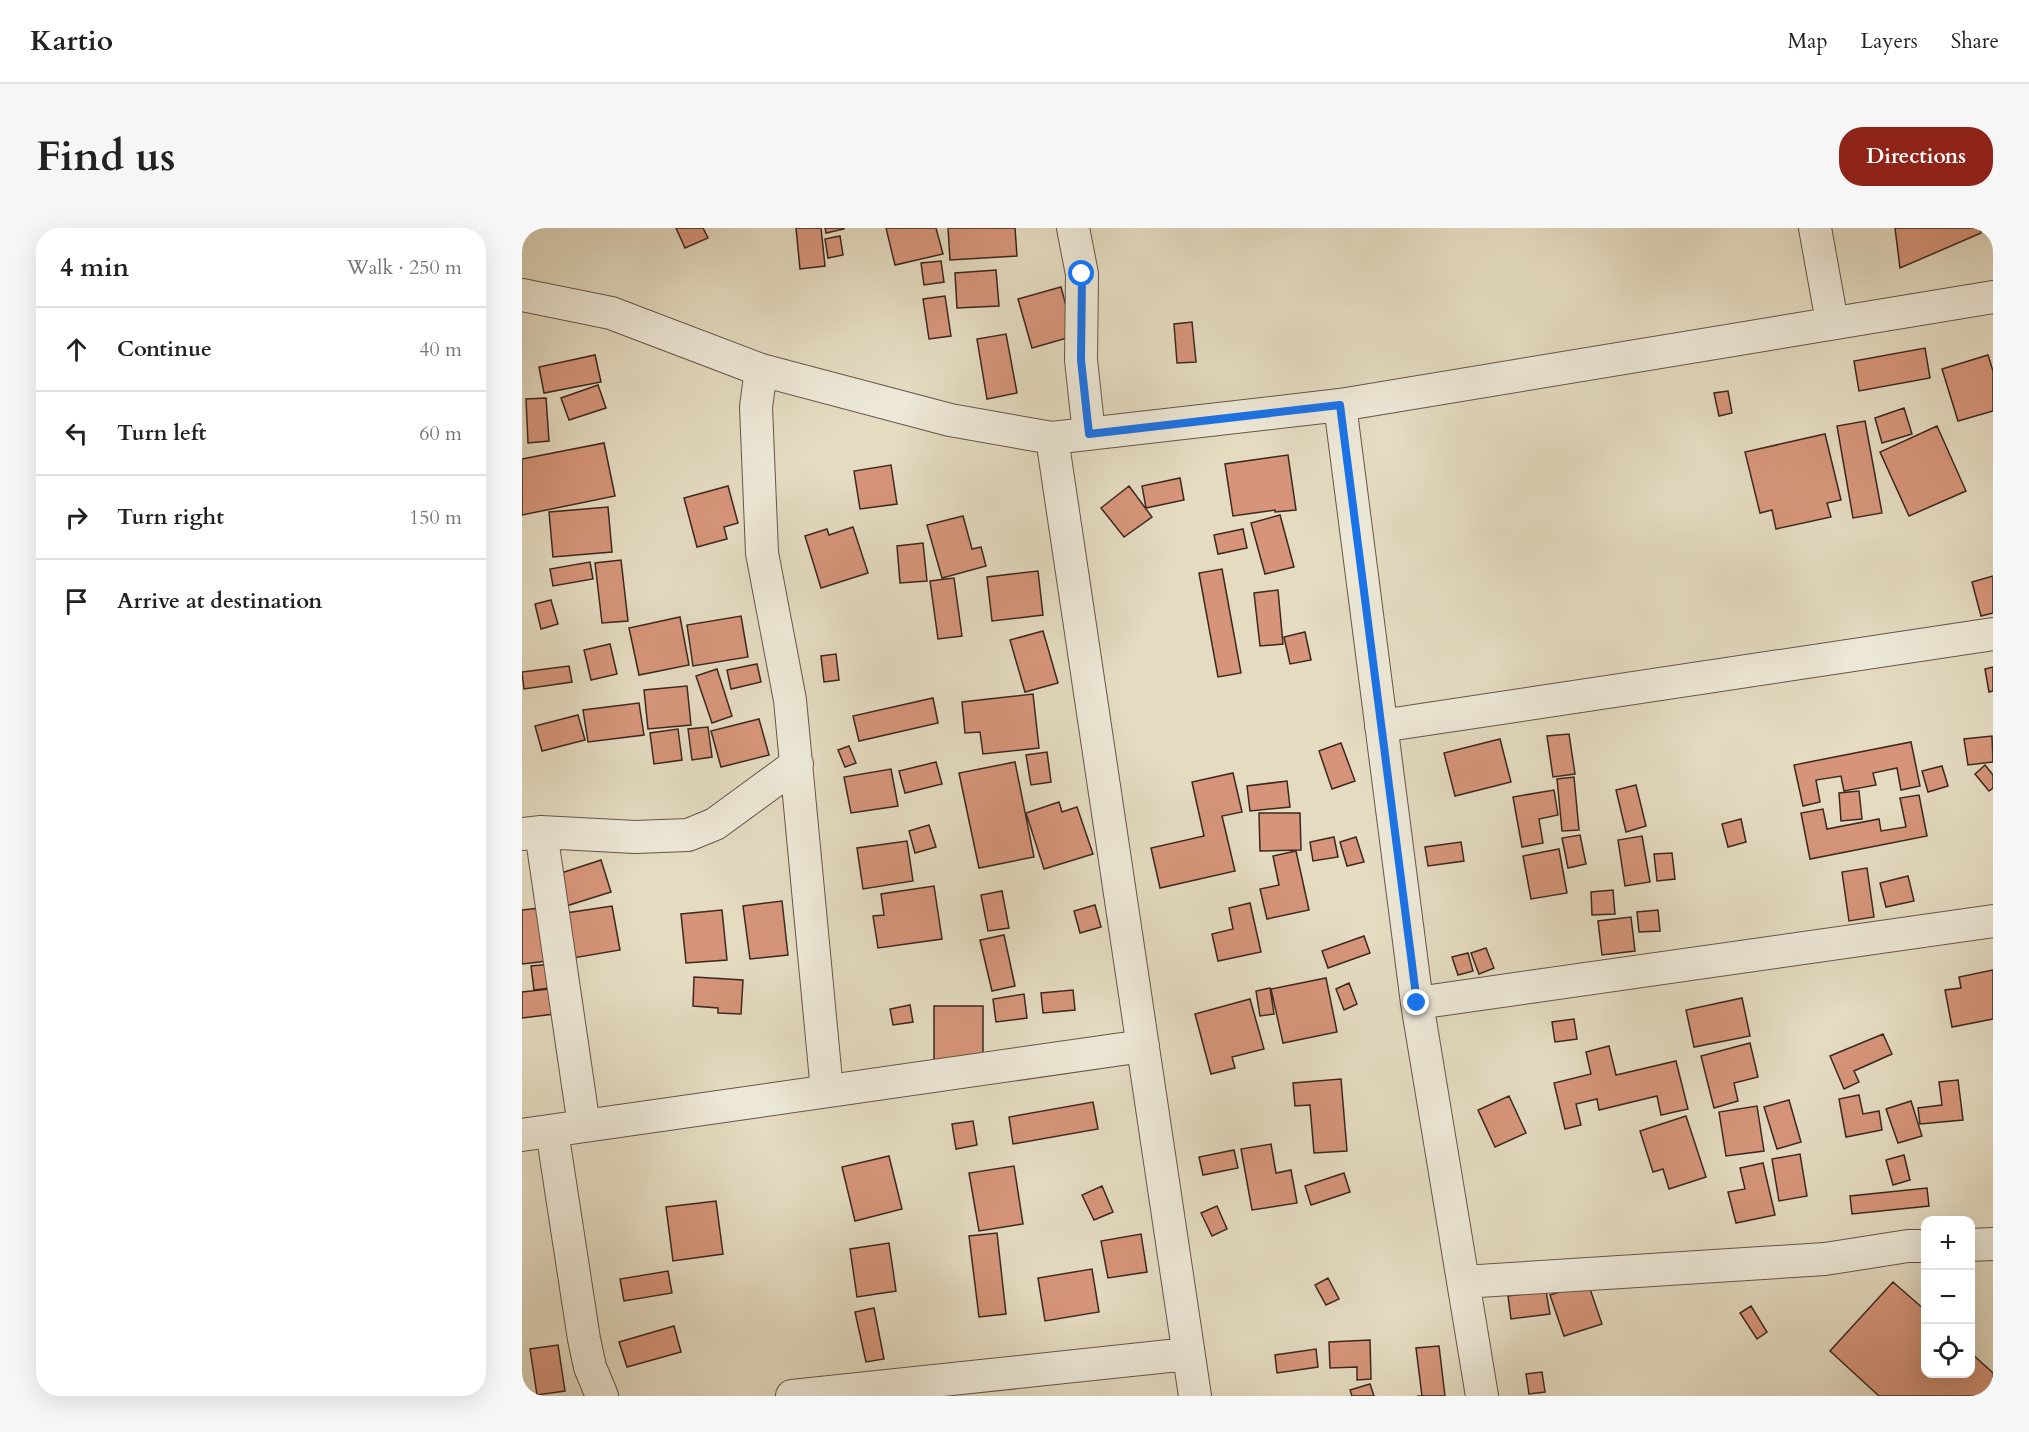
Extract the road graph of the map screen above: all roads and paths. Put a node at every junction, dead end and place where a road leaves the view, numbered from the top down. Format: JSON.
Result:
{"nodes":[{"id":1,"x":1073,"y":228,"type":"edge"},
{"id":2,"x":1815,"y":228,"type":"edge"},
{"id":3,"x":522,"y":296,"type":"edge"},
{"id":4,"x":1993,"y":297,"type":"edge"},
{"id":5,"x":1832,"y":322,"type":"junction"},
{"id":6,"x":761,"y":370,"type":"junction"},
{"id":7,"x":1340,"y":405,"type":"junction"},
{"id":8,"x":1089,"y":434,"type":"junction"},
{"id":9,"x":1052,"y":438,"type":"junction"},
{"id":10,"x":1993,"y":634,"type":"edge"},
{"id":11,"x":1381,"y":726,"type":"junction"},
{"id":12,"x":797,"y":764,"type":"junction"},
{"id":13,"x":532,"y":833,"type":"edge"},
{"id":14,"x":1993,"y":921,"type":"edge"},
{"id":15,"x":1417,"y":1003,"type":"junction"},
{"id":16,"x":1143,"y":1046,"type":"junction"},
{"id":17,"x":827,"y":1091,"type":"junction"},
{"id":18,"x":584,"y":1126,"type":"junction"},
{"id":19,"x":537,"y":1133,"type":"edge"},
{"id":20,"x":1993,"y":1244,"type":"edge"},
{"id":21,"x":1975,"y":1245,"type":"edge"},
{"id":22,"x":1921,"y":1246,"type":"edge"},
{"id":23,"x":1463,"y":1282,"type":"junction"},
{"id":24,"x":1188,"y":1354,"type":"junction"},
{"id":25,"x":602,"y":1396,"type":"edge"},
{"id":26,"x":792,"y":1396,"type":"edge"},
{"id":27,"x":1195,"y":1396,"type":"edge"},
{"id":28,"x":1482,"y":1396,"type":"edge"}],
"edges":[{"from":1,"to":8,"type":"street"},
{"from":2,"to":5,"type":"street"},
{"from":3,"to":6,"type":"street"},
{"from":4,"to":5,"type":"street"},
{"from":5,"to":7,"type":"street"},
{"from":6,"to":9,"type":"street"},
{"from":6,"to":12,"type":"street"},
{"from":7,"to":8,"type":"street"},
{"from":7,"to":11,"type":"street"},
{"from":8,"to":9,"type":"street"},
{"from":9,"to":16,"type":"street"},
{"from":10,"to":11,"type":"street"},
{"from":11,"to":15,"type":"street"},
{"from":12,"to":13,"type":"street"},
{"from":12,"to":17,"type":"street"},
{"from":13,"to":18,"type":"street"},
{"from":14,"to":15,"type":"street"},
{"from":15,"to":23,"type":"street"},
{"from":16,"to":17,"type":"street"},
{"from":16,"to":24,"type":"street"},
{"from":17,"to":18,"type":"street"},
{"from":18,"to":19,"type":"street"},
{"from":19,"to":25,"type":"street"},
{"from":20,"to":21,"type":"street"},
{"from":22,"to":23,"type":"street"},
{"from":23,"to":28,"type":"street"},
{"from":24,"to":26,"type":"street"},
{"from":24,"to":27,"type":"street"}]}
